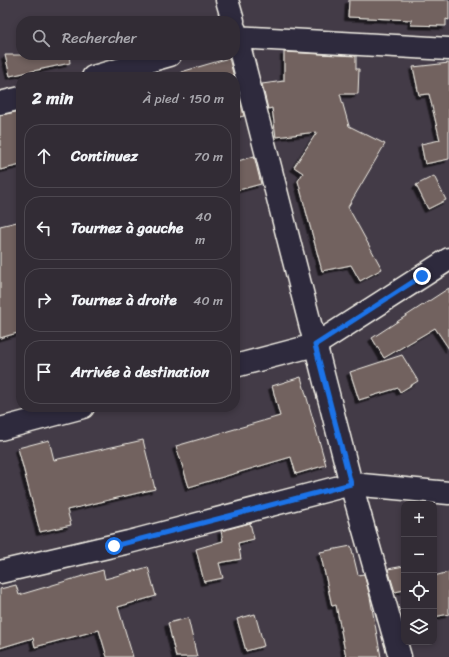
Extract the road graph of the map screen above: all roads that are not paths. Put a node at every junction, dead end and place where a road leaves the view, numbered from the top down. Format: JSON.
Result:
{"nodes":[{"id":1,"x":227,"y":0,"type":"edge"},
{"id":2,"x":231,"y":16,"type":"edge"},
{"id":3,"x":240,"y":31,"type":"edge"},
{"id":4,"x":449,"y":49,"type":"edge"},
{"id":5,"x":240,"y":51,"type":"edge"},
{"id":6,"x":152,"y":60,"type":"edge"},
{"id":7,"x":110,"y":72,"type":"edge"},
{"id":8,"x":16,"y":99,"type":"edge"},
{"id":9,"x":0,"y":104,"type":"edge"},
{"id":10,"x":449,"y":259,"type":"edge"},
{"id":11,"x":315,"y":345,"type":"junction"},
{"id":12,"x":240,"y":365,"type":"edge"},
{"id":13,"x":65,"y":412,"type":"edge"},
{"id":14,"x":0,"y":430,"type":"edge"},
{"id":15,"x":351,"y":484,"type":"junction"},
{"id":16,"x":449,"y":493,"type":"edge"},
{"id":17,"x":0,"y":572,"type":"edge"},
{"id":18,"x":400,"y":657,"type":"edge"}],
"edges":[{"from":1,"to":2,"type":"street"},
{"from":3,"to":4,"type":"street"},
{"from":5,"to":11,"type":"street"},
{"from":6,"to":7,"type":"street"},
{"from":8,"to":9,"type":"street"},
{"from":10,"to":11,"type":"street"},
{"from":11,"to":12,"type":"street"},
{"from":11,"to":15,"type":"street"},
{"from":13,"to":14,"type":"street"},
{"from":15,"to":16,"type":"street"},
{"from":15,"to":17,"type":"street"},
{"from":15,"to":18,"type":"street"}]}
